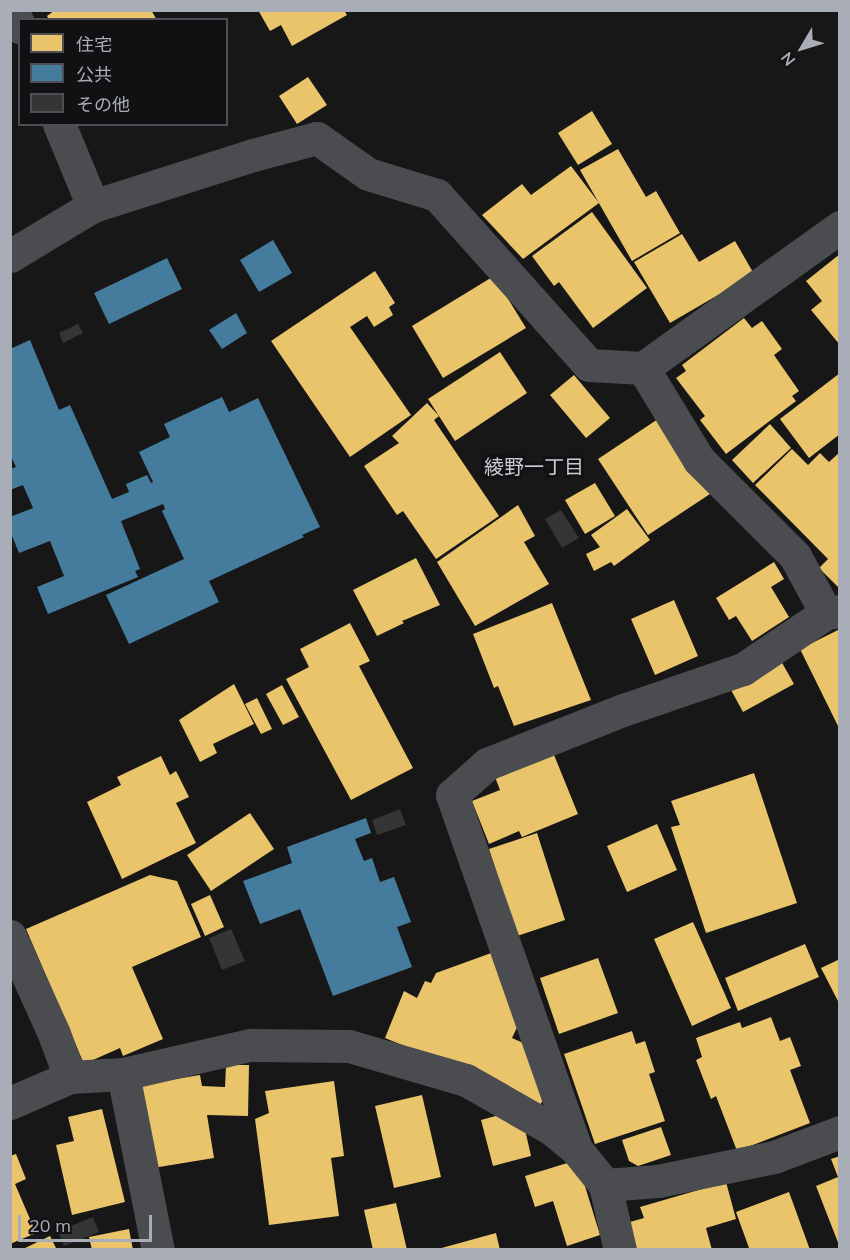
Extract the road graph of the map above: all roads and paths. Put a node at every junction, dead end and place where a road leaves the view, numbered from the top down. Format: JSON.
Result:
{"nodes":[{"id":1,"x":60,"y":126,"type":"edge"},
{"id":2,"x":93,"y":207,"type":"junction"},
{"id":3,"x":840,"y":227,"type":"edge"},
{"id":4,"x":10,"y":256,"type":"edge"},
{"id":5,"x":643,"y":368,"type":"junction"},
{"id":6,"x":833,"y":612,"type":"edge"},
{"id":7,"x":10,"y":936,"type":"edge"},
{"id":8,"x":123,"y":1074,"type":"junction"},
{"id":9,"x":70,"y":1077,"type":"junction"},
{"id":10,"x":10,"y":1103,"type":"edge"},
{"id":11,"x":840,"y":1132,"type":"edge"},
{"id":12,"x":576,"y":1149,"type":"junction"},
{"id":13,"x":605,"y":1185,"type":"junction"},
{"id":14,"x":158,"y":1250,"type":"edge"},
{"id":15,"x":620,"y":1250,"type":"edge"}],
"edges":[{"from":1,"to":2,"type":"street"},
{"from":2,"to":4,"type":"street"},
{"from":2,"to":5,"type":"street"},
{"from":3,"to":5,"type":"street"},
{"from":5,"to":6,"type":"street"},
{"from":6,"to":12,"type":"street"},
{"from":7,"to":9,"type":"street"},
{"from":8,"to":9,"type":"street"},
{"from":8,"to":12,"type":"street"},
{"from":8,"to":14,"type":"street"},
{"from":9,"to":10,"type":"street"},
{"from":11,"to":13,"type":"street"},
{"from":12,"to":13,"type":"street"},
{"from":13,"to":15,"type":"street"}]}
